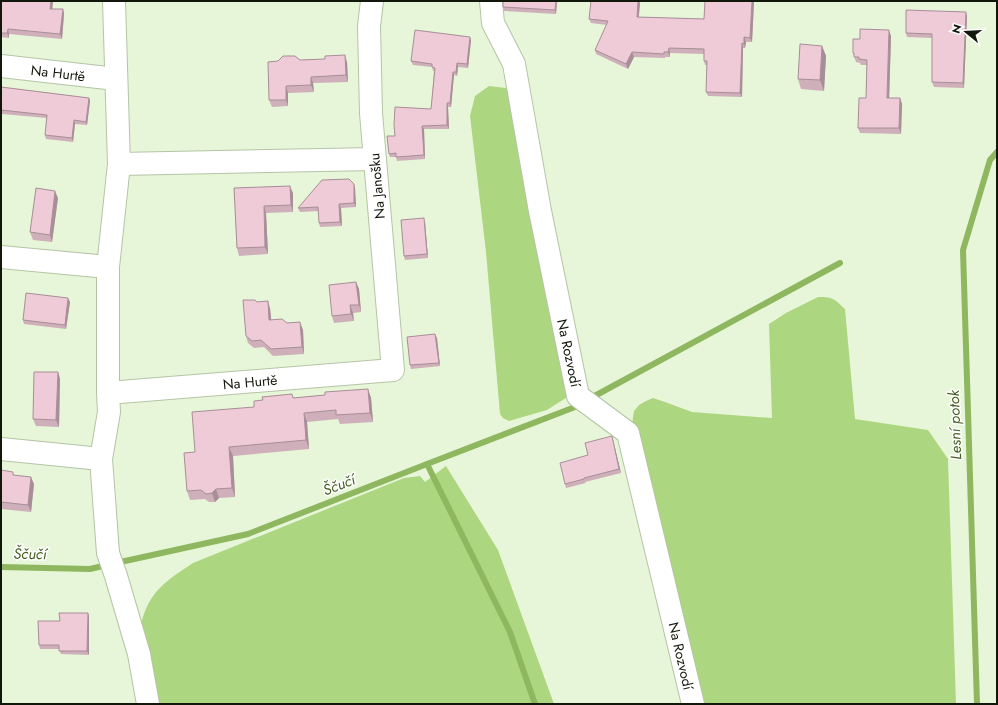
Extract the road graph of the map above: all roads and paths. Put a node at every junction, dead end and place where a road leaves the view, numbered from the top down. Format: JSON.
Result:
{"nodes":[{"id":1,"x":114,"y":1,"type":"edge"},
{"id":2,"x":372,"y":1,"type":"edge"},
{"id":3,"x":491,"y":1,"type":"edge"},
{"id":4,"x":1,"y":66,"type":"edge"},
{"id":5,"x":116,"y":79,"type":"junction"},
{"id":6,"x":375,"y":159,"type":"junction"},
{"id":7,"x":119,"y":164,"type":"junction"},
{"id":8,"x":1,"y":257,"type":"edge"},
{"id":9,"x":108,"y":267,"type":"junction"},
{"id":10,"x":393,"y":370,"type":"joint"},
{"id":11,"x":108,"y":393,"type":"junction"},
{"id":12,"x":1,"y":449,"type":"edge"},
{"id":13,"x":101,"y":459,"type":"junction"},
{"id":14,"x":148,"y":704,"type":"edge"},
{"id":15,"x":692,"y":704,"type":"edge"}],
"edges":[{"from":1,"to":5,"type":"street"},
{"from":2,"to":6,"type":"street","name":"Na Janošku"},
{"from":3,"to":15,"type":"street","name":"Na Rozvodí"},
{"from":4,"to":5,"type":"street","name":"Na Hurtě"},
{"from":5,"to":7,"type":"street"},
{"from":6,"to":7,"type":"street"},
{"from":6,"to":10,"type":"street","name":"Na Janošku"},
{"from":7,"to":9,"type":"street"},
{"from":8,"to":9,"type":"street"},
{"from":9,"to":11,"type":"street"},
{"from":10,"to":11,"type":"street","name":"Na Hurtě"},
{"from":11,"to":13,"type":"street"},
{"from":12,"to":13,"type":"street"},
{"from":13,"to":14,"type":"street"}]}
